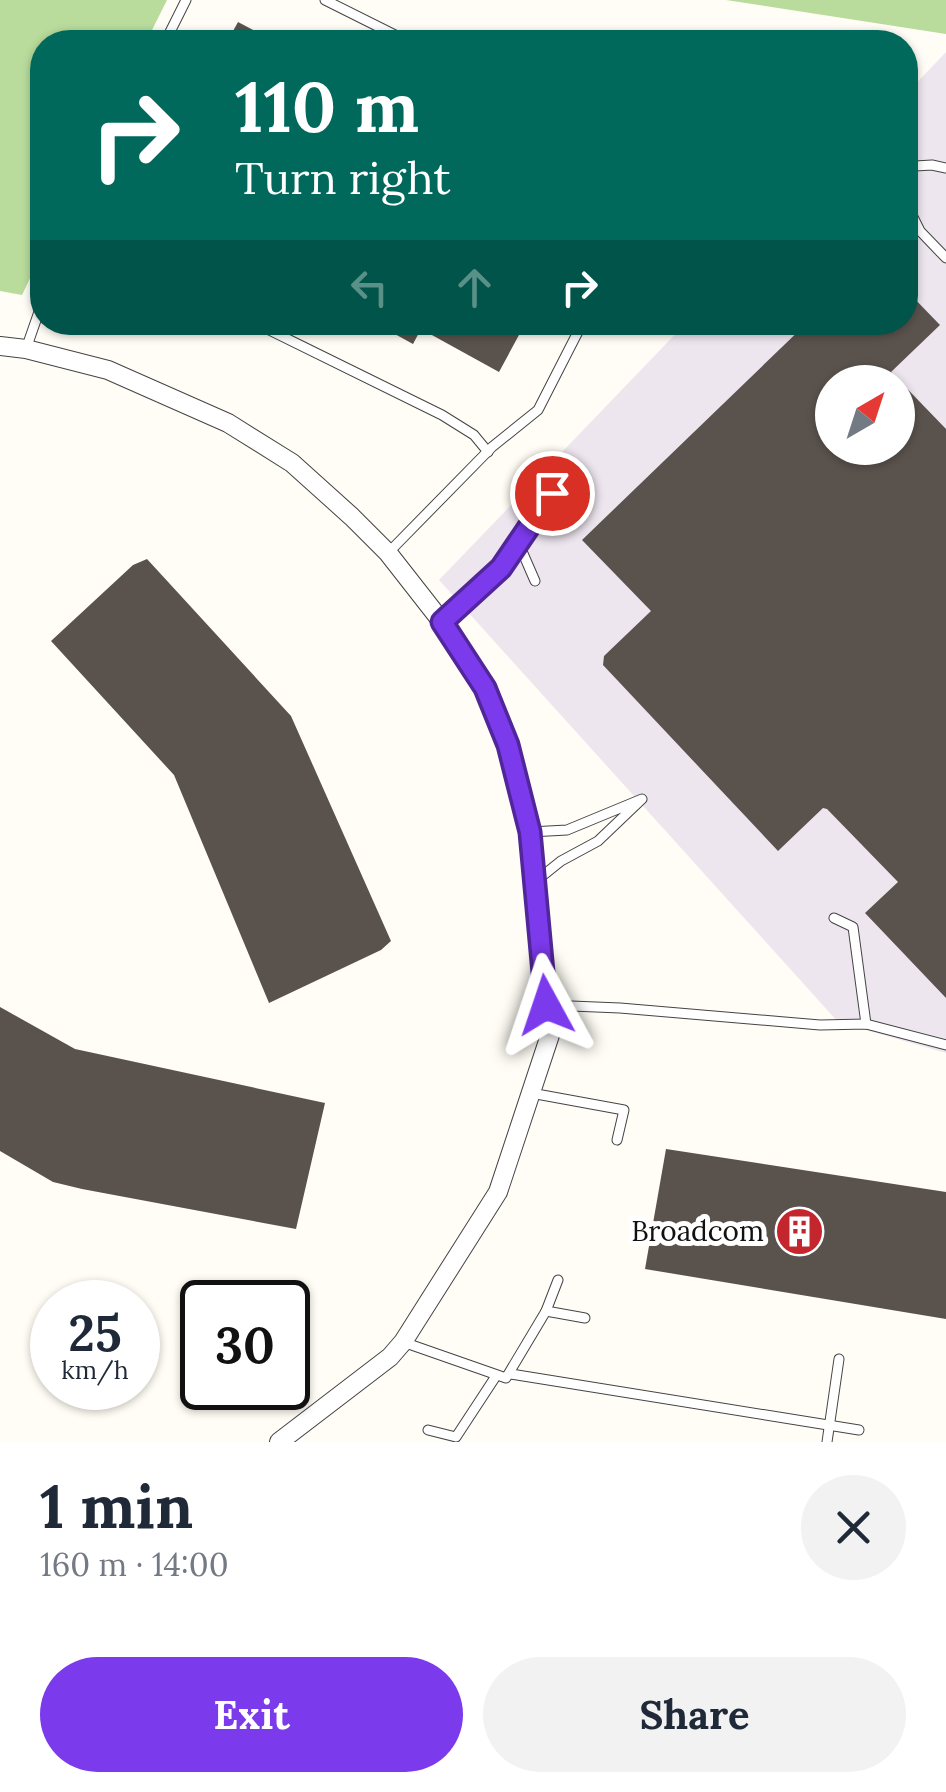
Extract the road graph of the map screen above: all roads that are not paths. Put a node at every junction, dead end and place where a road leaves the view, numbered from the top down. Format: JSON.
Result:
{"nodes":[{"id":1,"x":186,"y":0,"type":"edge"},
{"id":2,"x":325,"y":0,"type":"edge"},
{"id":3,"x":170,"y":30,"type":"edge"},
{"id":4,"x":385,"y":30,"type":"edge"},
{"id":5,"x":918,"y":166,"type":"edge"},
{"id":6,"x":946,"y":168,"type":"edge"},
{"id":7,"x":918,"y":227,"type":"edge"},
{"id":8,"x":946,"y":258,"type":"edge"},
{"id":9,"x":31,"y":335,"type":"edge"},
{"id":10,"x":279,"y":335,"type":"edge"},
{"id":11,"x":576,"y":335,"type":"edge"},
{"id":12,"x":0,"y":346,"type":"edge"},
{"id":13,"x":26,"y":349,"type":"junction"},
{"id":14,"x":488,"y":452,"type":"junction"},
{"id":15,"x":552,"y":493,"type":"dead end"},
{"id":16,"x":518,"y":542,"type":"junction"},
{"id":17,"x":388,"y":554,"type":"junction"},
{"id":18,"x":535,"y":581,"type":"dead end"},
{"id":19,"x":442,"y":622,"type":"junction"},
{"id":20,"x":530,"y":832,"type":"junction"},
{"id":21,"x":536,"y":881,"type":"junction"},
{"id":22,"x":834,"y":918,"type":"dead end"},
{"id":23,"x":546,"y":1005,"type":"junction"},
{"id":24,"x":866,"y":1024,"type":"junction"},
{"id":25,"x":946,"y":1046,"type":"edge"},
{"id":26,"x":531,"y":1093,"type":"junction"},
{"id":27,"x":617,"y":1140,"type":"dead end"},
{"id":28,"x":558,"y":1280,"type":"dead end"},
{"id":29,"x":546,"y":1310,"type":"junction"},
{"id":30,"x":585,"y":1318,"type":"dead end"},
{"id":31,"x":404,"y":1342,"type":"junction"},
{"id":32,"x":839,"y":1359,"type":"dead end"},
{"id":33,"x":511,"y":1374,"type":"junction"},
{"id":34,"x":496,"y":1376,"type":"junction"},
{"id":35,"x":829,"y":1426,"type":"junction"},
{"id":36,"x":428,"y":1430,"type":"dead end"},
{"id":37,"x":859,"y":1430,"type":"dead end"},
{"id":38,"x":280,"y":1442,"type":"edge"},
{"id":39,"x":827,"y":1442,"type":"edge"}],
"edges":[{"from":1,"to":3,"type":"lane"},
{"from":2,"to":4,"type":"lane"},
{"from":5,"to":6,"type":"lane"},
{"from":7,"to":8,"type":"lane"},
{"from":9,"to":13,"type":"lane"},
{"from":10,"to":14,"type":"lane"},
{"from":11,"to":14,"type":"lane"},
{"from":12,"to":13,"type":"street"},
{"from":13,"to":17,"type":"street"},
{"from":14,"to":17,"type":"lane"},
{"from":15,"to":16,"type":"lane"},
{"from":16,"to":18,"type":"lane"},
{"from":16,"to":19,"type":"lane"},
{"from":17,"to":19,"type":"street"},
{"from":19,"to":20,"type":"street"},
{"from":20,"to":21,"type":"street"},
{"from":20,"to":21,"type":"lane"},
{"from":21,"to":23,"type":"street"},
{"from":22,"to":24,"type":"lane"},
{"from":23,"to":24,"type":"lane"},
{"from":23,"to":26,"type":"street"},
{"from":24,"to":25,"type":"lane"},
{"from":26,"to":27,"type":"lane"},
{"from":26,"to":31,"type":"street"},
{"from":28,"to":29,"type":"lane"},
{"from":29,"to":30,"type":"lane"},
{"from":29,"to":33,"type":"lane"},
{"from":31,"to":34,"type":"lane"},
{"from":31,"to":38,"type":"street"},
{"from":32,"to":35,"type":"lane"},
{"from":33,"to":34,"type":"lane"},
{"from":33,"to":35,"type":"lane"},
{"from":34,"to":36,"type":"lane"},
{"from":35,"to":37,"type":"lane"},
{"from":35,"to":39,"type":"lane"}]}
